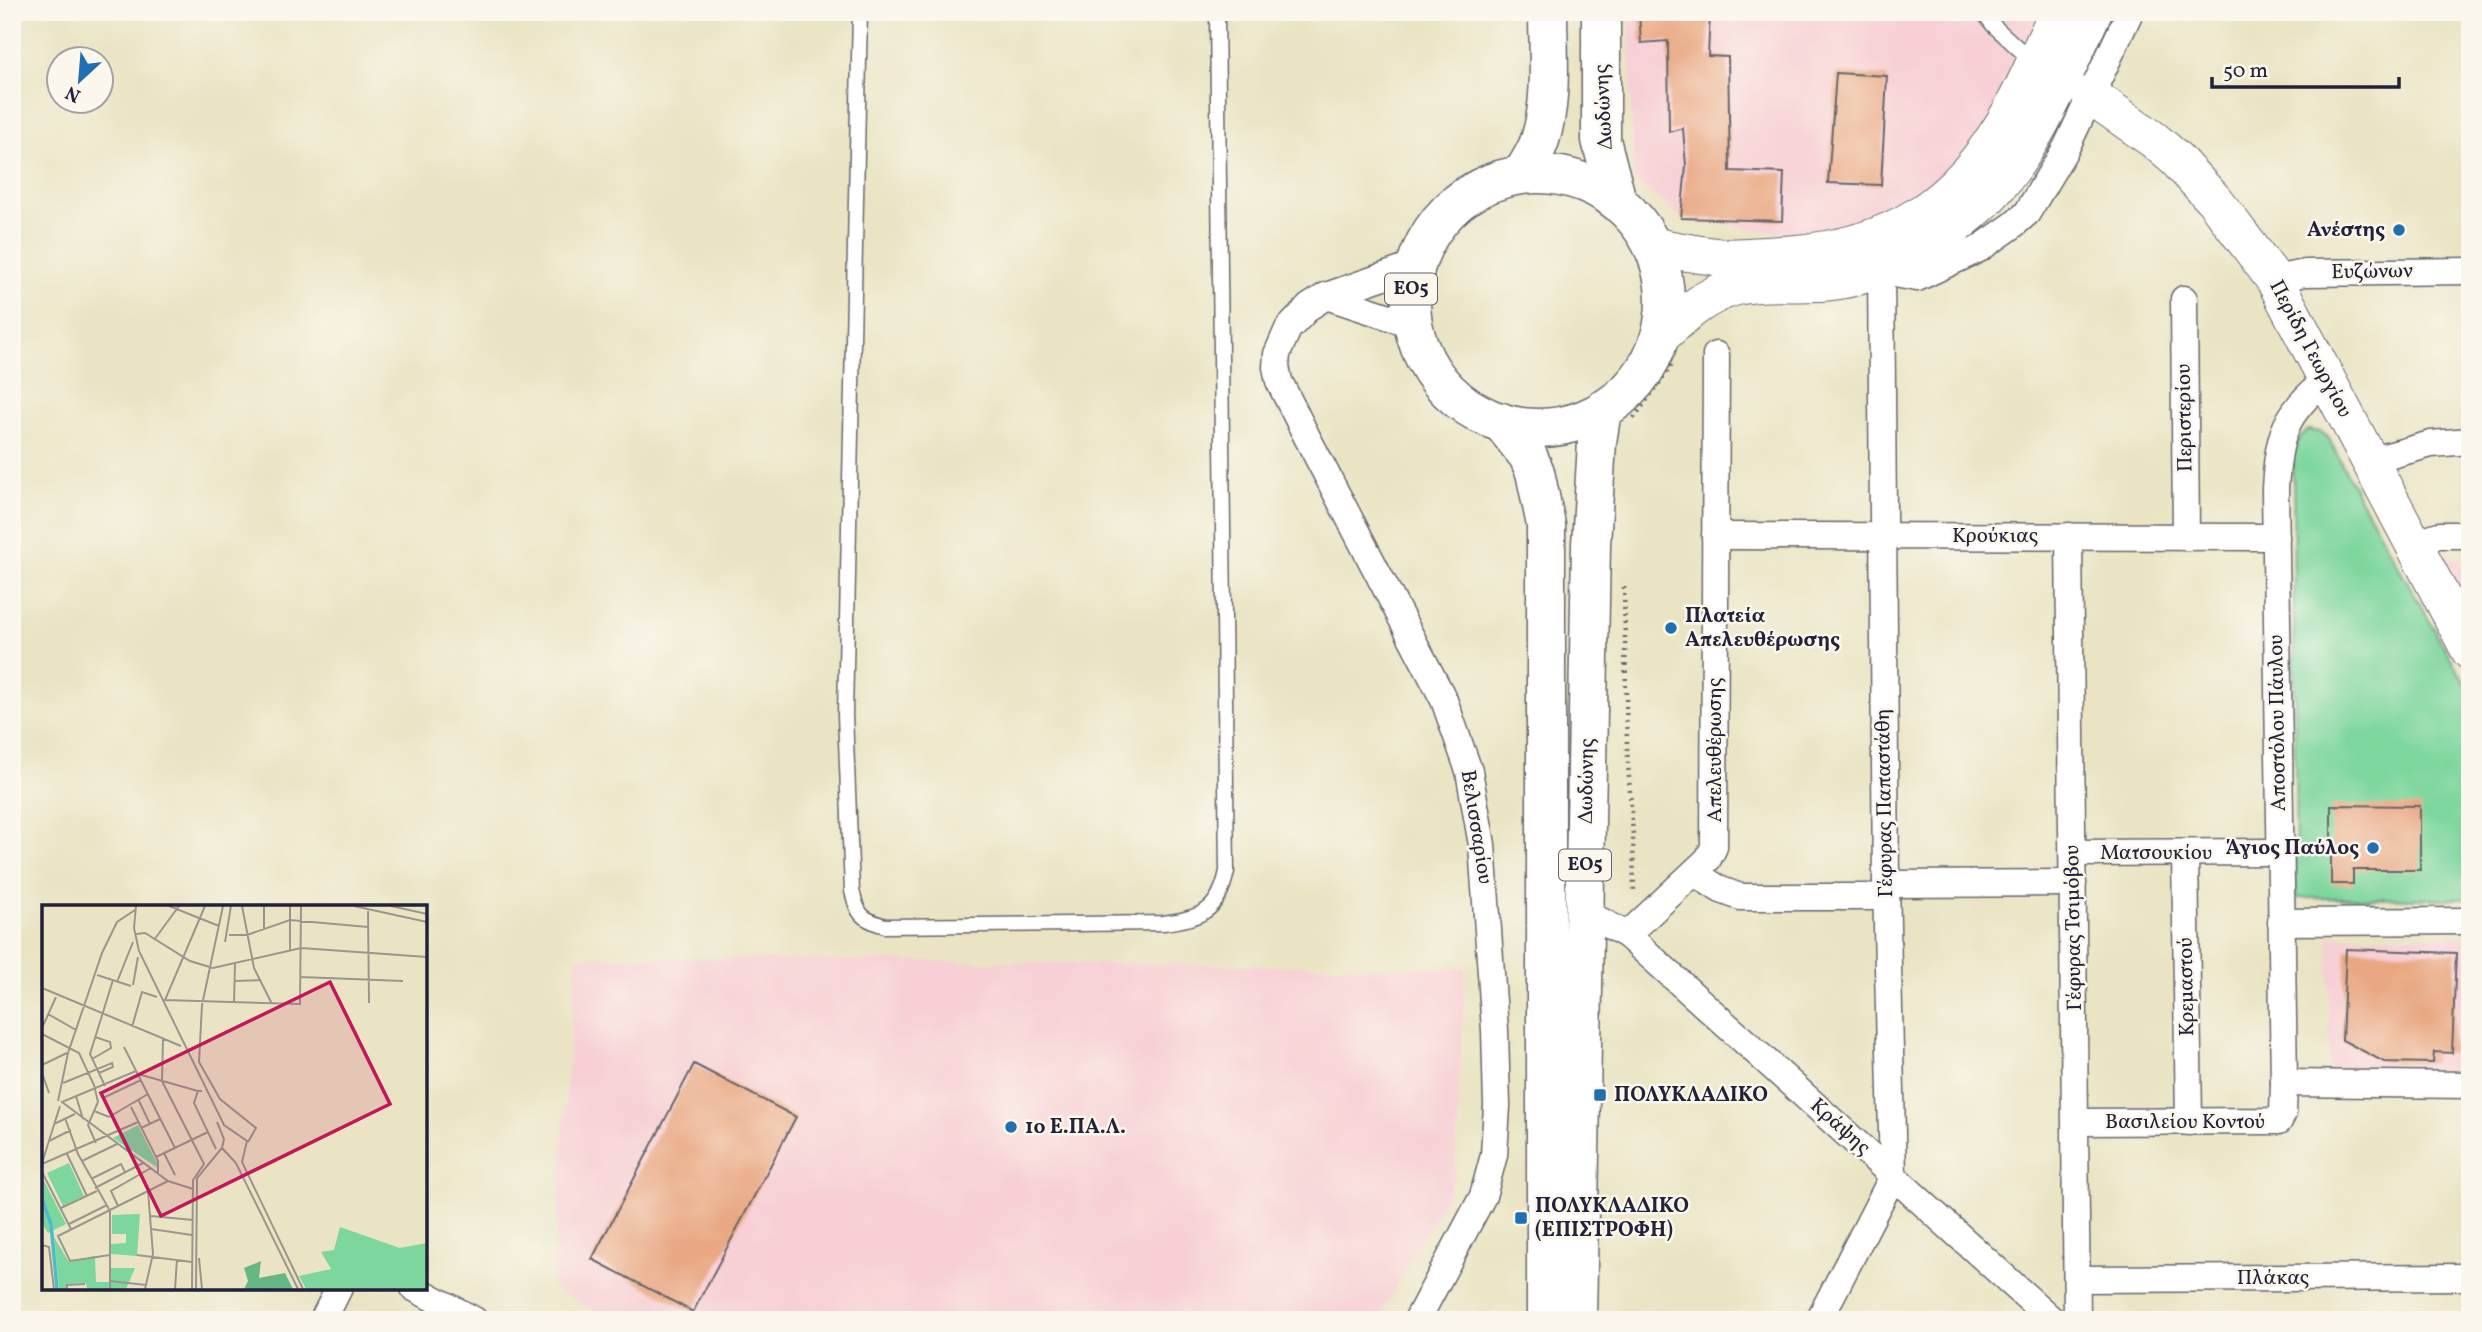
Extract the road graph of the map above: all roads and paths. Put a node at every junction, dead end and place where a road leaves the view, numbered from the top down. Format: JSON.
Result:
{"nodes":[{"id":1,"x":860,"y":12,"type":"edge"},
{"id":2,"x":1217,"y":12,"type":"edge"},
{"id":3,"x":1548,"y":12,"type":"edge"},
{"id":4,"x":1601,"y":12,"type":"edge"},
{"id":5,"x":1983,"y":12,"type":"edge"},
{"id":6,"x":2058,"y":12,"type":"edge"},
{"id":7,"x":2094,"y":12,"type":"edge"},
{"id":8,"x":2130,"y":12,"type":"edge"},
{"id":9,"x":2033,"y":62,"type":"junction"},
{"id":10,"x":2090,"y":95,"type":"junction"},
{"id":11,"x":1522,"y":174,"type":"junction"},
{"id":12,"x":1617,"y":201,"type":"junction"},
{"id":13,"x":1652,"y":246,"type":"junction"},
{"id":14,"x":1416,"y":265,"type":"junction"},
{"id":15,"x":1881,"y":268,"type":"junction"},
{"id":16,"x":2470,"y":271,"type":"edge"},
{"id":17,"x":2274,"y":279,"type":"junction"},
{"id":18,"x":1326,"y":296,"type":"junction"},
{"id":19,"x":2184,"y":299,"type":"dead end"},
{"id":20,"x":1414,"y":326,"type":"junction"},
{"id":21,"x":1669,"y":346,"type":"junction"},
{"id":22,"x":1716,"y":355,"type":"dead end"},
{"id":23,"x":2327,"y":380,"type":"junction"},
{"id":24,"x":1616,"y":416,"type":"junction"},
{"id":25,"x":1501,"y":422,"type":"junction"},
{"id":26,"x":2470,"y":441,"type":"edge"},
{"id":27,"x":2370,"y":461,"type":"junction"},
{"id":28,"x":2470,"y":535,"type":"edge"},
{"id":29,"x":1715,"y":536,"type":"junction"},
{"id":30,"x":1883,"y":536,"type":"junction"},
{"id":31,"x":2069,"y":536,"type":"junction"},
{"id":32,"x":2186,"y":537,"type":"junction"},
{"id":33,"x":2276,"y":537,"type":"junction"},
{"id":34,"x":2413,"y":543,"type":"junction"},
{"id":35,"x":1624,"y":586,"type":"dead end"},
{"id":36,"x":2470,"y":651,"type":"edge"},
{"id":37,"x":2280,"y":852,"type":"junction"},
{"id":38,"x":2073,"y":853,"type":"junction"},
{"id":39,"x":2185,"y":853,"type":"junction"},
{"id":40,"x":1694,"y":873,"type":"junction"},
{"id":41,"x":2073,"y":883,"type":"junction"},
{"id":42,"x":1886,"y":890,"type":"junction"},
{"id":43,"x":1634,"y":895,"type":"dead end"},
{"id":44,"x":1584,"y":918,"type":"junction"},
{"id":45,"x":2470,"y":921,"type":"edge"},
{"id":46,"x":2281,"y":922,"type":"junction"},
{"id":47,"x":1627,"y":935,"type":"junction"},
{"id":48,"x":2284,"y":1083,"type":"junction"},
{"id":49,"x":2470,"y":1085,"type":"edge"},
{"id":50,"x":2076,"y":1122,"type":"junction"},
{"id":51,"x":2189,"y":1122,"type":"junction"},
{"id":52,"x":1893,"y":1176,"type":"junction"},
{"id":53,"x":2470,"y":1277,"type":"edge"},
{"id":54,"x":2077,"y":1279,"type":"junction"},
{"id":55,"x":338,"y":1290,"type":"edge"},
{"id":56,"x":418,"y":1290,"type":"edge"},
{"id":57,"x":323,"y":1320,"type":"edge"},
{"id":58,"x":474,"y":1320,"type":"edge"},
{"id":59,"x":1417,"y":1320,"type":"edge"},
{"id":60,"x":1546,"y":1320,"type":"edge"},
{"id":61,"x":1577,"y":1320,"type":"edge"},
{"id":62,"x":1819,"y":1320,"type":"edge"},
{"id":63,"x":2052,"y":1320,"type":"edge"},
{"id":64,"x":2077,"y":1320,"type":"edge"}],
"edges":[{"from":1,"to":2,"type":"lane"},
{"from":3,"to":11,"type":"main road"},
{"from":4,"to":12,"type":"main road","name":"Δωδώνης","number":"ΕΟ5"},
{"from":5,"to":9,"type":"lane"},
{"from":6,"to":9,"type":"main road"},
{"from":7,"to":15,"type":"main road"},
{"from":8,"to":10,"type":"street"},
{"from":9,"to":13,"type":"main road"},
{"from":10,"to":15,"type":"street"},
{"from":10,"to":17,"type":"main road","name":"Περίδη Γεωργίου"},
{"from":11,"to":12,"type":"main road","name":"Δωδώνης","number":"ΕΟ5"},
{"from":11,"to":14,"type":"main road","name":"Δωδώνης","number":"ΕΟ5"},
{"from":12,"to":13,"type":"main road","name":"Δωδώνης","number":"ΕΟ5"},
{"from":13,"to":21,"type":"main road","name":"Δωδώνης","number":"ΕΟ5"},
{"from":14,"to":18,"type":"street","name":"Βελισσαρίου"},
{"from":14,"to":20,"type":"main road","name":"Δωδώνης","number":"ΕΟ5"},
{"from":15,"to":21,"type":"main road"},
{"from":15,"to":30,"type":"street","name":"Γέφυρας Παπαστάθη"},
{"from":16,"to":17,"type":"street","name":"Ευζώνων"},
{"from":17,"to":23,"type":"main road","name":"Περίδη Γεωργίου"},
{"from":18,"to":20,"type":"street"},
{"from":18,"to":59,"type":"street","name":"Βελισσαρίου"},
{"from":19,"to":32,"type":"street","name":"Περιστερίου"},
{"from":20,"to":25,"type":"main road","name":"Δωδώνης","number":"ΕΟ5"},
{"from":21,"to":24,"type":"main road","name":"Δωδώνης","number":"ΕΟ5"},
{"from":21,"to":24,"type":"path"},
{"from":22,"to":29,"type":"street","name":"Απελευθέρωσης"},
{"from":23,"to":27,"type":"main road","name":"Περίδη Γεωργίου"},
{"from":23,"to":33,"type":"street","name":"Αποστόλου Πάυλου"},
{"from":24,"to":25,"type":"main road","name":"Δωδώνης","number":"ΕΟ5"},
{"from":24,"to":44,"type":"main road","name":"Δωδώνης","number":"ΕΟ5"},
{"from":25,"to":60,"type":"main road","name":"Δωδώνης","number":"ΕΟ5"},
{"from":26,"to":27,"type":"street"},
{"from":27,"to":34,"type":"main road","name":"Περίδη Γεωργίου"},
{"from":28,"to":34,"type":"street"},
{"from":29,"to":30,"type":"street","name":"Κρούκιας"},
{"from":29,"to":40,"type":"street","name":"Απελευθέρωσης"},
{"from":30,"to":31,"type":"street","name":"Κρούκιας"},
{"from":30,"to":42,"type":"street","name":"Γέφυρας Παπαστάθη"},
{"from":31,"to":32,"type":"street","name":"Κρούκιας"},
{"from":31,"to":38,"type":"street","name":"Γέφυρας Τσιμόβου"},
{"from":32,"to":33,"type":"street","name":"Κρούκιας"},
{"from":33,"to":37,"type":"street","name":"Αποστόλου Πάυλου"},
{"from":34,"to":36,"type":"main road","name":"Περίδη Γεωργίου"},
{"from":35,"to":43,"type":"path"},
{"from":37,"to":39,"type":"street","name":"Ματσουκίου"},
{"from":37,"to":46,"type":"street","name":"Αποστόλου Πάυλου"},
{"from":38,"to":39,"type":"street","name":"Ματσουκίου"},
{"from":38,"to":41,"type":"street","name":"Γέφυρας Τσιμόβου"},
{"from":39,"to":51,"type":"street","name":"Κρεμαστού"},
{"from":40,"to":42,"type":"street"},
{"from":40,"to":47,"type":"street","name":"Απελευθέρωσης"},
{"from":41,"to":42,"type":"street"},
{"from":41,"to":50,"type":"street","name":"Γέφυρας Τσιμόβου"},
{"from":42,"to":52,"type":"street","name":"Γέφυρας Παπαστάθη"},
{"from":44,"to":47,"type":"street"},
{"from":44,"to":61,"type":"main road","name":"Δωδώνης","number":"ΕΟ5"},
{"from":45,"to":46,"type":"street"},
{"from":46,"to":48,"type":"street","name":"Αποστόλου Πάυλου"},
{"from":47,"to":52,"type":"street","name":"Κράψης"},
{"from":48,"to":49,"type":"street"},
{"from":48,"to":51,"type":"street","name":"Βασιλείου Κοντού"},
{"from":50,"to":51,"type":"street","name":"Βασιλείου Κοντού"},
{"from":50,"to":54,"type":"street","name":"Γέφυρας Τσιμόβου"},
{"from":52,"to":62,"type":"street","name":"Γέφυρας Παπαστάθη"},
{"from":52,"to":63,"type":"street","name":"Κράψης"},
{"from":53,"to":54,"type":"street","name":"Πλάκας"},
{"from":54,"to":64,"type":"street","name":"Γέφυρας Τσιμόβου"},
{"from":55,"to":57,"type":"street"},
{"from":56,"to":58,"type":"street"}]}
